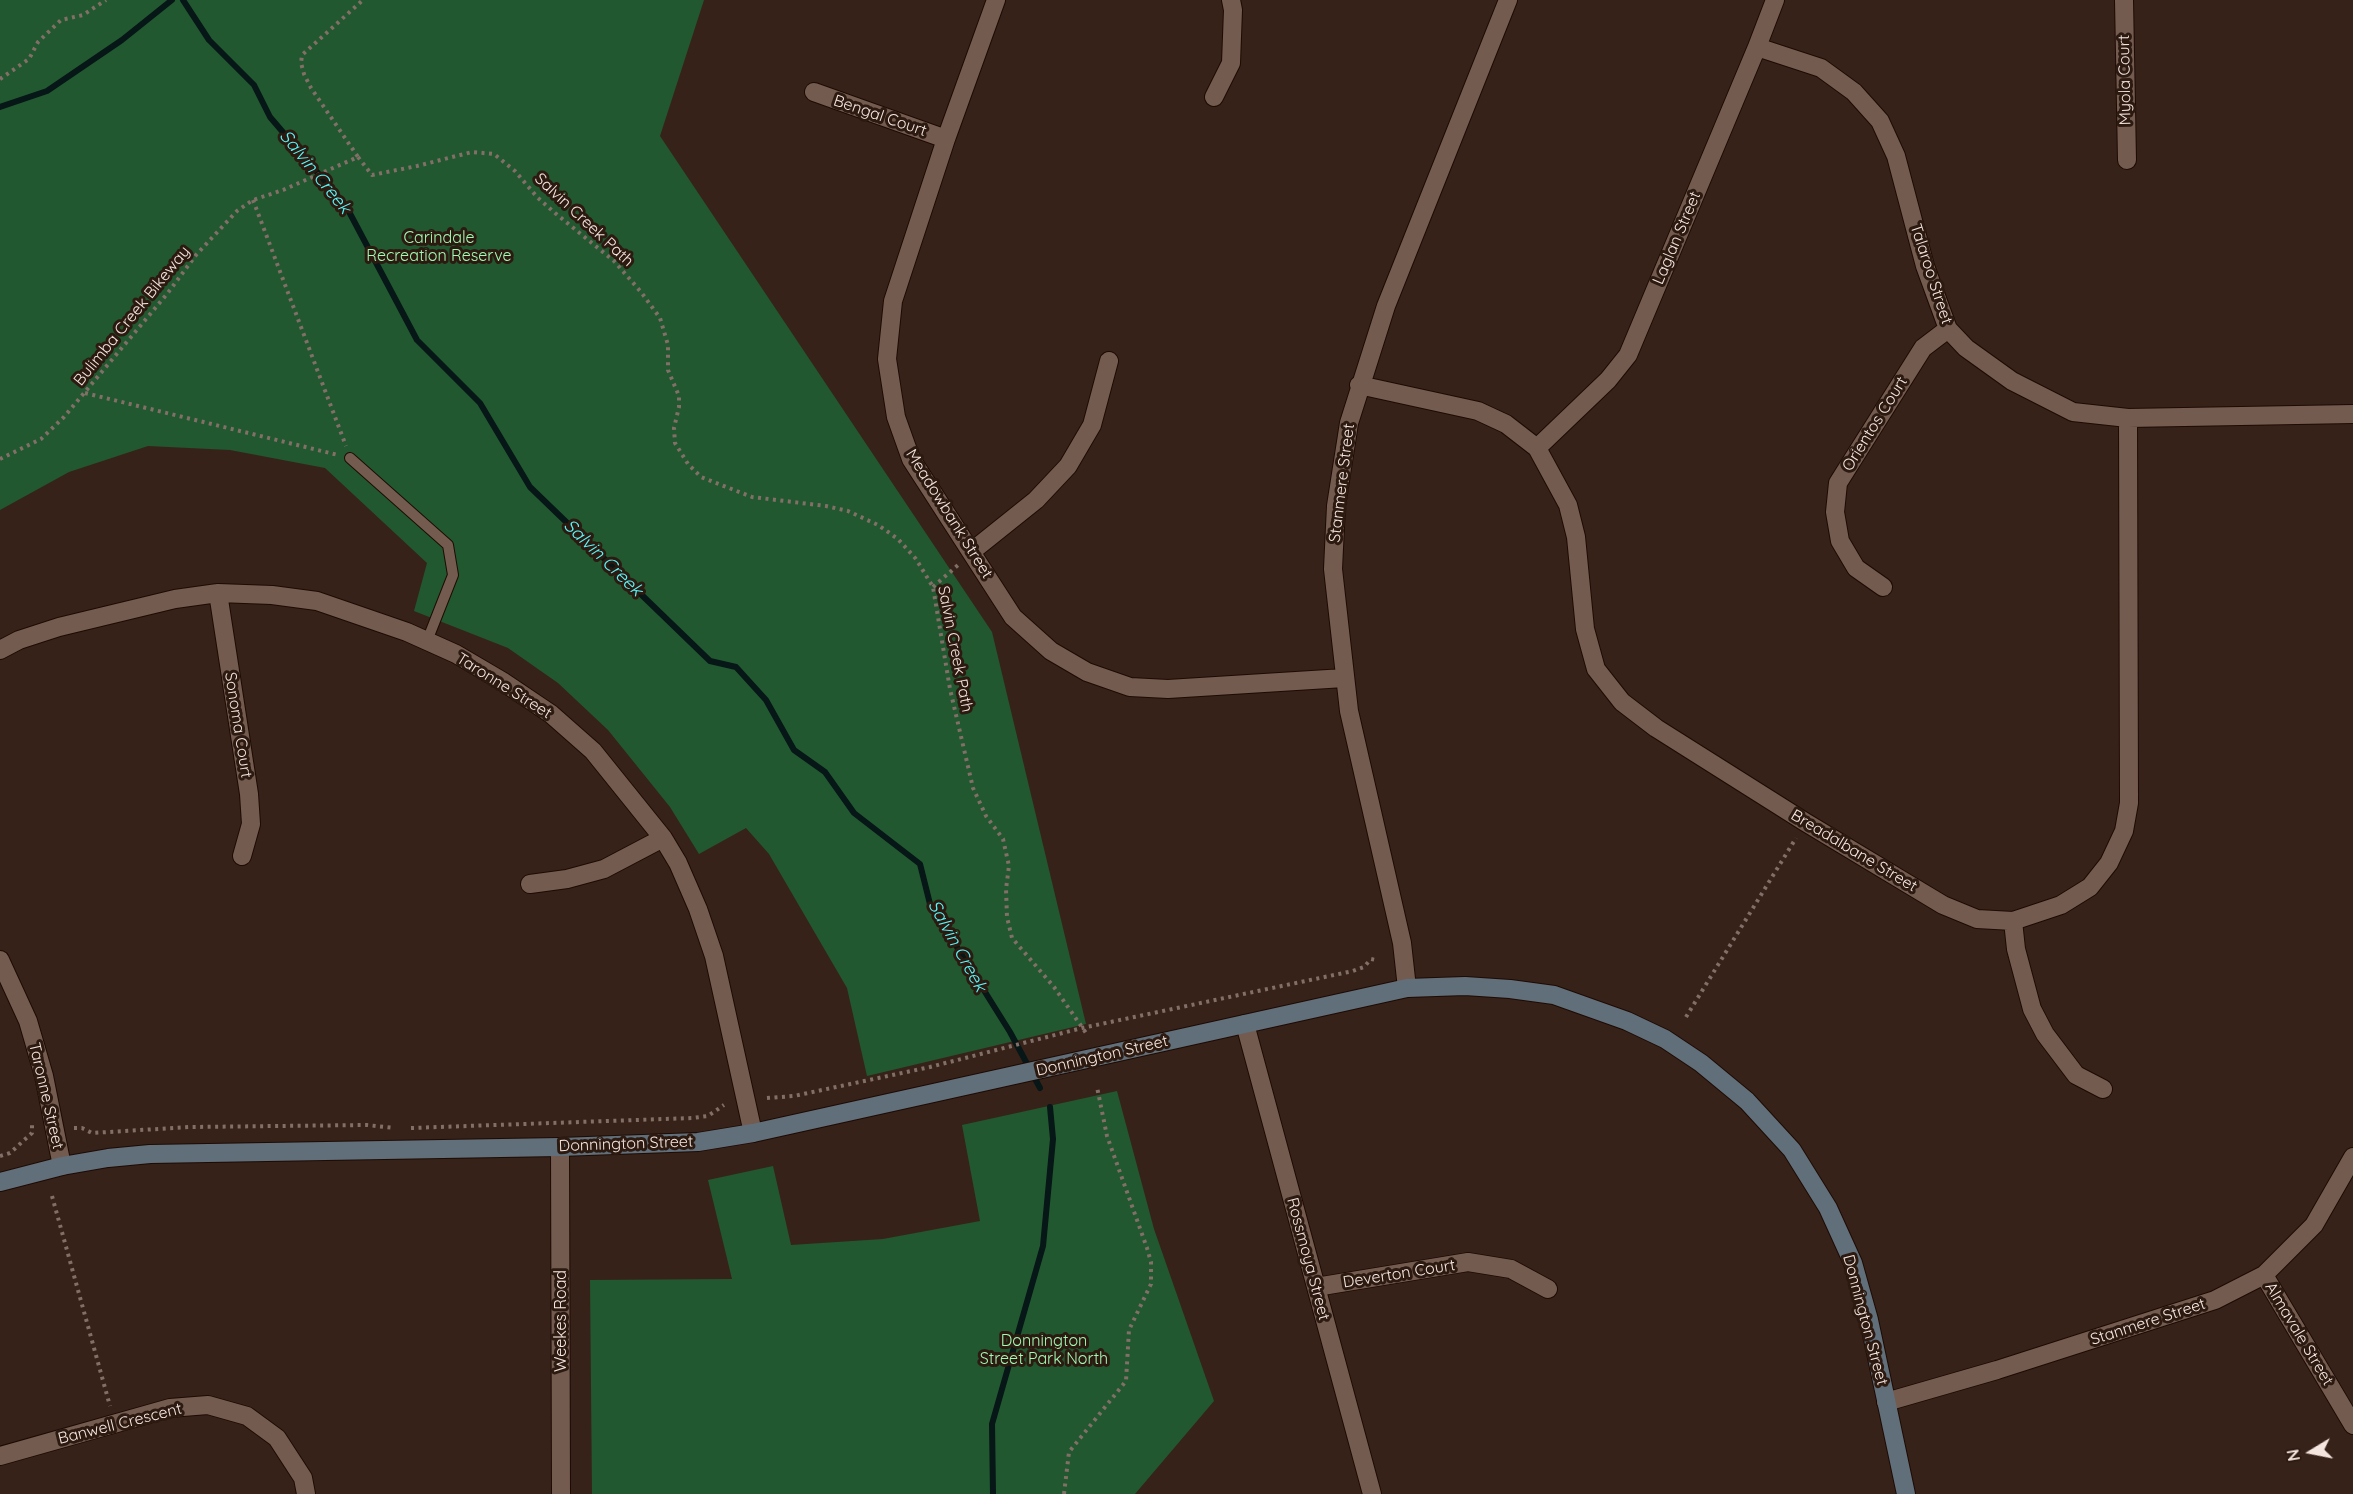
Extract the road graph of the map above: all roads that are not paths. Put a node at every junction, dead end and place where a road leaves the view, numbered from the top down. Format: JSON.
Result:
{"nodes":[{"id":1,"x":996,"y":0,"type":"edge"},
{"id":2,"x":1231,"y":0,"type":"edge"},
{"id":3,"x":1508,"y":0,"type":"edge"},
{"id":4,"x":1775,"y":0,"type":"edge"},
{"id":5,"x":2124,"y":0,"type":"edge"},
{"id":6,"x":1757,"y":47,"type":"junction"},
{"id":7,"x":814,"y":92,"type":"dead end"},
{"id":8,"x":1214,"y":97,"type":"dead end"},
{"id":9,"x":946,"y":139,"type":"junction"},
{"id":10,"x":2127,"y":160,"type":"dead end"},
{"id":11,"x":1948,"y":329,"type":"junction"},
{"id":12,"x":1109,"y":361,"type":"dead end"},
{"id":13,"x":1359,"y":385,"type":"junction"},
{"id":14,"x":2353,"y":414,"type":"edge"},
{"id":15,"x":2128,"y":418,"type":"junction"},
{"id":16,"x":1537,"y":448,"type":"junction"},
{"id":17,"x":350,"y":458,"type":"road end"},
{"id":18,"x":971,"y":552,"type":"junction"},
{"id":19,"x":1884,"y":587,"type":"dead end"},
{"id":20,"x":218,"y":593,"type":"junction"},
{"id":21,"x":427,"y":641,"type":"junction"},
{"id":22,"x":0,"y":650,"type":"edge"},
{"id":23,"x":1344,"y":678,"type":"junction"},
{"id":24,"x":663,"y":838,"type":"junction"},
{"id":25,"x":242,"y":856,"type":"dead end"},
{"id":26,"x":530,"y":884,"type":"dead end"},
{"id":27,"x":2013,"y":921,"type":"junction"},
{"id":28,"x":0,"y":960,"type":"edge"},
{"id":29,"x":1407,"y":987,"type":"junction"},
{"id":30,"x":1245,"y":1024,"type":"junction"},
{"id":31,"x":2103,"y":1089,"type":"dead end"},
{"id":32,"x":753,"y":1133,"type":"junction"},
{"id":33,"x":560,"y":1147,"type":"junction"},
{"id":34,"x":2353,"y":1157,"type":"edge"},
{"id":35,"x":62,"y":1166,"type":"junction"},
{"id":36,"x":0,"y":1182,"type":"edge"},
{"id":37,"x":2264,"y":1275,"type":"junction"},
{"id":38,"x":1316,"y":1287,"type":"junction"},
{"id":39,"x":1548,"y":1289,"type":"dead end"},
{"id":40,"x":1886,"y":1402,"type":"junction"},
{"id":41,"x":2353,"y":1425,"type":"edge"},
{"id":42,"x":0,"y":1456,"type":"edge"},
{"id":43,"x":306,"y":1494,"type":"edge"},
{"id":44,"x":561,"y":1494,"type":"edge"},
{"id":45,"x":1372,"y":1494,"type":"edge"},
{"id":46,"x":1906,"y":1494,"type":"edge"}],
"edges":[{"from":1,"to":9,"type":"street","name":"Meadowbank Street"},
{"from":2,"to":8,"type":"street"},
{"from":3,"to":13,"type":"street","name":"Stanmere Street"},
{"from":4,"to":6,"type":"street","name":"Laglan Street"},
{"from":5,"to":10,"type":"street","name":"Myola Court"},
{"from":6,"to":11,"type":"street","name":"Talaroo Street"},
{"from":6,"to":16,"type":"street","name":"Laglan Street"},
{"from":7,"to":9,"type":"street","name":"Bengal Court"},
{"from":9,"to":18,"type":"street","name":"Meadowbank Street"},
{"from":11,"to":15,"type":"street","name":"Talaroo Street"},
{"from":11,"to":19,"type":"street","name":"Orientos Court"},
{"from":12,"to":18,"type":"street"},
{"from":13,"to":16,"type":"street","name":"Breadalbane Street"},
{"from":13,"to":23,"type":"street","name":"Stanmere Street"},
{"from":14,"to":15,"type":"street","name":"Talaroo Street"},
{"from":15,"to":27,"type":"street","name":"Breadalbane Street"},
{"from":16,"to":27,"type":"street","name":"Breadalbane Street"},
{"from":17,"to":21,"type":"lane"},
{"from":18,"to":23,"type":"street","name":"Meadowbank Street"},
{"from":20,"to":21,"type":"street","name":"Taronne Street"},
{"from":20,"to":22,"type":"street","name":"Taronne Street"},
{"from":20,"to":25,"type":"street","name":"Sonoma Court"},
{"from":21,"to":24,"type":"street","name":"Taronne Street"},
{"from":23,"to":29,"type":"street","name":"Stanmere Street"},
{"from":24,"to":26,"type":"street"},
{"from":24,"to":32,"type":"street","name":"Taronne Street"},
{"from":27,"to":31,"type":"street"},
{"from":28,"to":35,"type":"street","name":"Taronne Street"},
{"from":29,"to":30,"type":"street","name":"Donnington Street"},
{"from":29,"to":40,"type":"street","name":"Donnington Street"},
{"from":30,"to":32,"type":"street","name":"Donnington Street"},
{"from":30,"to":38,"type":"street","name":"Rossmoya Street"},
{"from":32,"to":33,"type":"street","name":"Donnington Street"},
{"from":33,"to":35,"type":"street","name":"Donnington Street"},
{"from":33,"to":44,"type":"street","name":"Weekes Road"},
{"from":34,"to":37,"type":"street","name":"Stanmere Street"},
{"from":35,"to":36,"type":"street","name":"Donnington Street"},
{"from":37,"to":40,"type":"street","name":"Stanmere Street"},
{"from":37,"to":41,"type":"street","name":"Almavale Street"},
{"from":38,"to":39,"type":"street","name":"Deverton Court"},
{"from":38,"to":45,"type":"street","name":"Rossmoya Street"},
{"from":40,"to":46,"type":"street","name":"Donnington Street"},
{"from":42,"to":43,"type":"street","name":"Banwell Crescent"}]}
